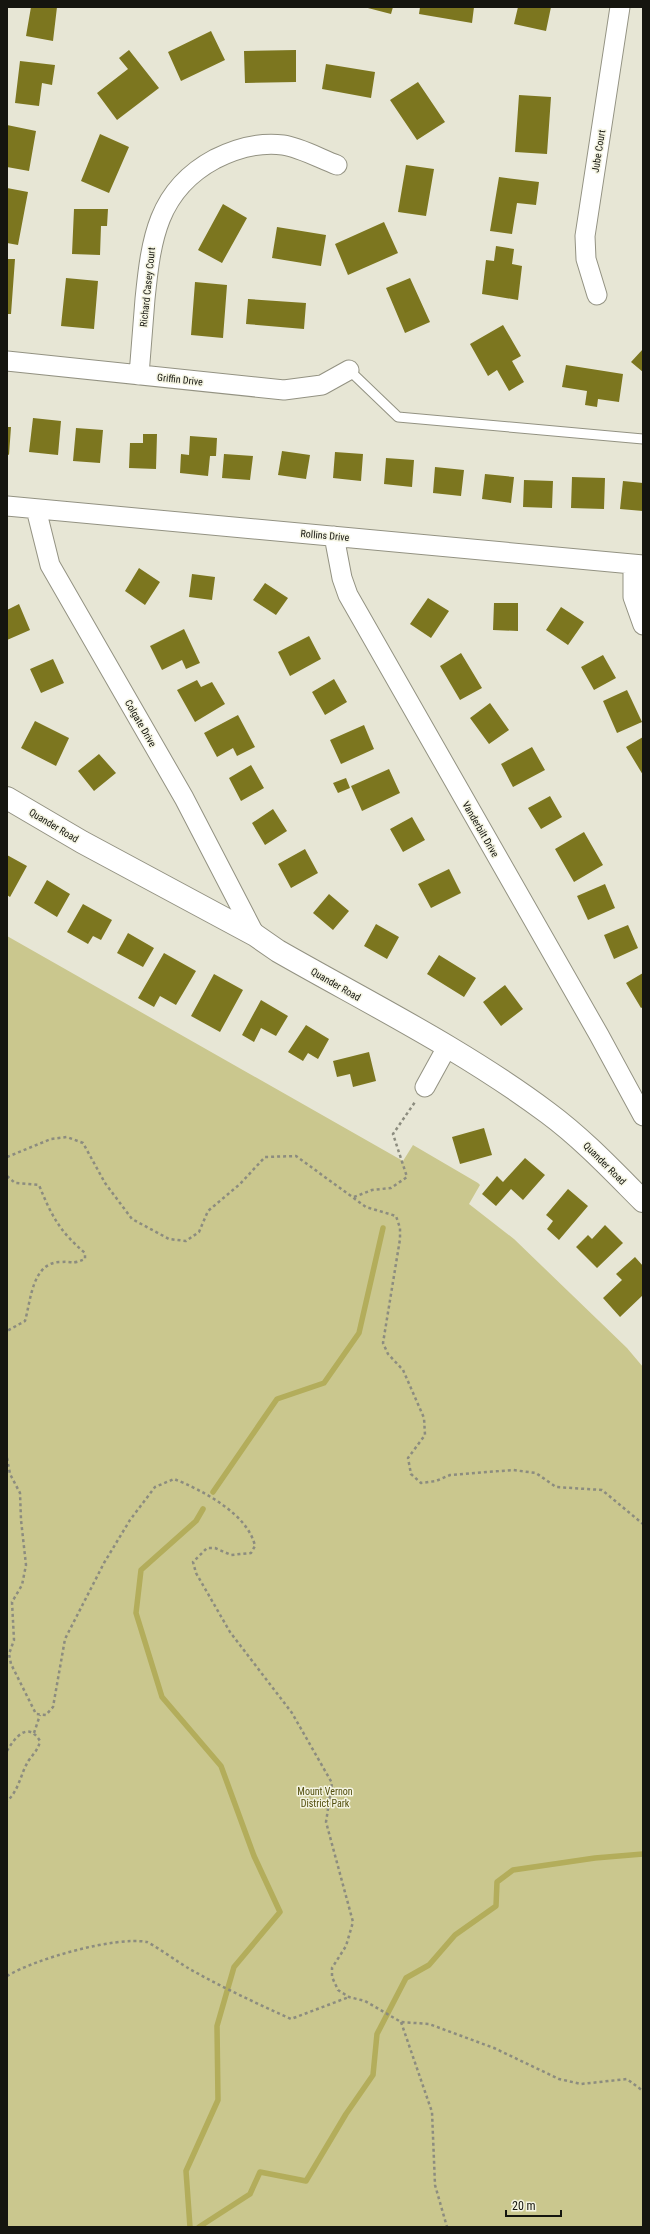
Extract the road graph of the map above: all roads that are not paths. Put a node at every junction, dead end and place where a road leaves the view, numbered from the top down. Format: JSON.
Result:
{"nodes":[{"id":1,"x":620,"y":7,"type":"edge"},
{"id":2,"x":337,"y":165,"type":"dead end"},
{"id":3,"x":597,"y":295,"type":"dead end"},
{"id":4,"x":7,"y":361,"type":"edge"},
{"id":5,"x":349,"y":370,"type":"joint"},
{"id":6,"x":139,"y":375,"type":"junction"},
{"id":7,"x":643,"y":439,"type":"edge"},
{"id":8,"x":7,"y":506,"type":"edge"},
{"id":9,"x":36,"y":508,"type":"junction"},
{"id":10,"x":334,"y":536,"type":"junction"},
{"id":11,"x":638,"y":564,"type":"edge"},
{"id":12,"x":643,"y":625,"type":"edge"},
{"id":13,"x":7,"y":798,"type":"edge"},
{"id":14,"x":255,"y":934,"type":"junction"},
{"id":15,"x":447,"y":1047,"type":"junction"},
{"id":16,"x":425,"y":1086,"type":"road end"},
{"id":17,"x":643,"y":1116,"type":"edge"},
{"id":18,"x":643,"y":1201,"type":"edge"}],
"edges":[{"from":1,"to":3,"type":"street","name":"Jube Court"},
{"from":2,"to":6,"type":"street","name":"Richard Casey Court"},
{"from":4,"to":6,"type":"street","name":"Griffin Drive"},
{"from":5,"to":6,"type":"street","name":"Griffin Drive"},
{"from":5,"to":7,"type":"lane"},
{"from":8,"to":9,"type":"street","name":"Rollins Drive"},
{"from":9,"to":10,"type":"street","name":"Rollins Drive"},
{"from":9,"to":14,"type":"street","name":"Colgate Drive"},
{"from":10,"to":11,"type":"street","name":"Rollins Drive"},
{"from":10,"to":17,"type":"street","name":"Vanderbilt Drive"},
{"from":11,"to":12,"type":"street"},
{"from":13,"to":14,"type":"street","name":"Quander Road"},
{"from":14,"to":15,"type":"street","name":"Quander Road"},
{"from":15,"to":16,"type":"street"},
{"from":15,"to":18,"type":"street","name":"Quander Road"}]}
